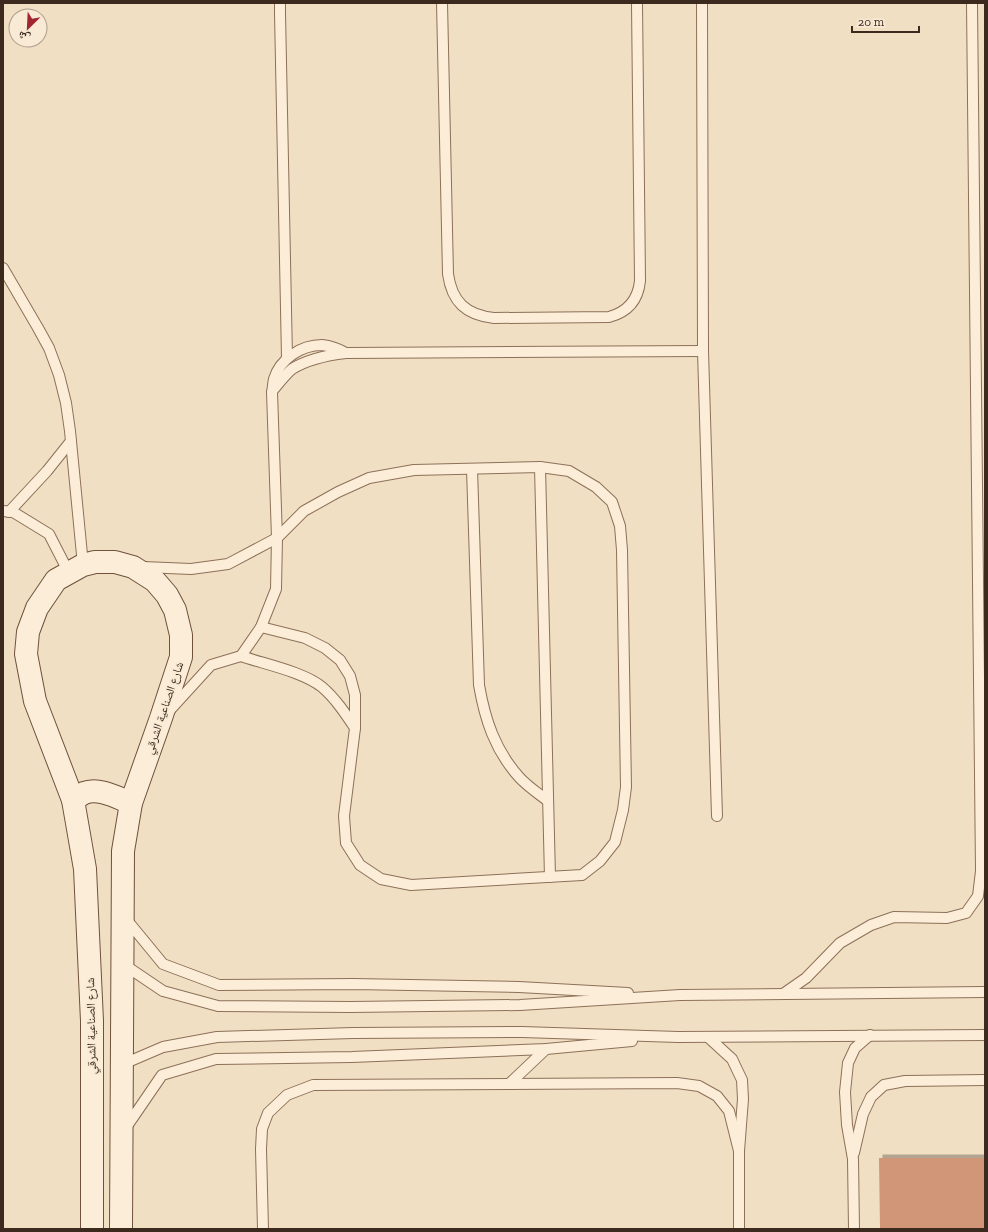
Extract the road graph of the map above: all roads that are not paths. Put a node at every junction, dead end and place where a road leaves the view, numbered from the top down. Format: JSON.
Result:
{"nodes":[{"id":1,"x":280,"y":3,"type":"edge"},
{"id":2,"x":442,"y":3,"type":"edge"},
{"id":3,"x":637,"y":3,"type":"edge"},
{"id":4,"x":702,"y":3,"type":"edge"},
{"id":5,"x":972,"y":3,"type":"edge"},
{"id":6,"x":3,"y":268,"type":"edge"},
{"id":7,"x":703,"y":351,"type":"junction"},
{"id":8,"x":346,"y":353,"type":"junction"},
{"id":9,"x":287,"y":358,"type":"junction"},
{"id":10,"x":272,"y":392,"type":"junction"},
{"id":11,"x":71,"y":441,"type":"junction"},
{"id":12,"x":540,"y":467,"type":"junction"},
{"id":13,"x":472,"y":469,"type":"junction"},
{"id":14,"x":6,"y":512,"type":"edge"},
{"id":15,"x":277,"y":538,"type":"junction"},
{"id":16,"x":133,"y":567,"type":"junction"},
{"id":17,"x":76,"y":569,"type":"junction"},
{"id":18,"x":261,"y":627,"type":"junction"},
{"id":19,"x":241,"y":656,"type":"junction"},
{"id":20,"x":161,"y":718,"type":"junction"},
{"id":21,"x":355,"y":728,"type":"junction"},
{"id":22,"x":73,"y":800,"type":"junction"},
{"id":23,"x":548,"y":801,"type":"junction"},
{"id":24,"x":131,"y":803,"type":"junction"},
{"id":25,"x":717,"y":816,"type":"dead end"},
{"id":26,"x":550,"y":877,"type":"junction"},
{"id":27,"x":123,"y":915,"type":"junction"},
{"id":28,"x":123,"y":964,"type":"junction"},
{"id":29,"x":985,"y":992,"type":"edge"},
{"id":30,"x":783,"y":994,"type":"junction"},
{"id":31,"x":680,"y":995,"type":"junction"},
{"id":32,"x":870,"y":1035,"type":"junction"},
{"id":33,"x":985,"y":1035,"type":"edge"},
{"id":34,"x":678,"y":1037,"type":"junction"},
{"id":35,"x":708,"y":1037,"type":"junction"},
{"id":36,"x":546,"y":1049,"type":"junction"},
{"id":37,"x":121,"y":1064,"type":"junction"},
{"id":38,"x":985,"y":1080,"type":"edge"},
{"id":39,"x":509,"y":1084,"type":"junction"},
{"id":40,"x":121,"y":1135,"type":"junction"},
{"id":41,"x":738,"y":1151,"type":"junction"},
{"id":42,"x":853,"y":1159,"type":"junction"},
{"id":43,"x":92,"y":1229,"type":"edge"},
{"id":44,"x":121,"y":1229,"type":"edge"},
{"id":45,"x":263,"y":1229,"type":"edge"},
{"id":46,"x":739,"y":1229,"type":"edge"},
{"id":47,"x":854,"y":1229,"type":"edge"}],
"edges":[{"from":1,"to":9,"type":"lane"},
{"from":2,"to":3,"type":"lane"},
{"from":4,"to":7,"type":"lane"},
{"from":5,"to":30,"type":"lane"},
{"from":6,"to":11,"type":"lane"},
{"from":7,"to":8,"type":"lane"},
{"from":7,"to":25,"type":"lane"},
{"from":8,"to":9,"type":"lane"},
{"from":8,"to":10,"type":"lane"},
{"from":9,"to":10,"type":"lane"},
{"from":10,"to":15,"type":"lane"},
{"from":11,"to":14,"type":"lane"},
{"from":11,"to":17,"type":"lane"},
{"from":12,"to":13,"type":"lane"},
{"from":12,"to":23,"type":"lane"},
{"from":12,"to":26,"type":"lane"},
{"from":13,"to":15,"type":"lane"},
{"from":13,"to":23,"type":"lane"},
{"from":14,"to":17,"type":"lane"},
{"from":15,"to":16,"type":"lane"},
{"from":15,"to":18,"type":"lane"},
{"from":16,"to":17,"type":"main road","name":"شارع الصناعية الشرقي"},
{"from":16,"to":20,"type":"main road","name":"شارع الصناعية الشرقي"},
{"from":17,"to":22,"type":"main road","name":"شارع الصناعية الشرقي"},
{"from":18,"to":19,"type":"lane"},
{"from":18,"to":21,"type":"lane"},
{"from":19,"to":20,"type":"lane"},
{"from":19,"to":21,"type":"lane"},
{"from":20,"to":24,"type":"main road","name":"شارع الصناعية الشرقي"},
{"from":21,"to":26,"type":"lane"},
{"from":22,"to":24,"type":"main road"},
{"from":22,"to":43,"type":"main road","name":"شارع الصناعية الشرقي"},
{"from":23,"to":26,"type":"lane"},
{"from":24,"to":27,"type":"main road","name":"شارع الصناعية الشرقي"},
{"from":27,"to":28,"type":"main road","name":"شارع الصناعية الشرقي"},
{"from":27,"to":31,"type":"lane"},
{"from":28,"to":31,"type":"lane"},
{"from":28,"to":37,"type":"main road","name":"شارع الصناعية الشرقي"},
{"from":29,"to":30,"type":"lane"},
{"from":30,"to":31,"type":"lane"},
{"from":32,"to":33,"type":"lane"},
{"from":32,"to":35,"type":"lane"},
{"from":32,"to":42,"type":"lane"},
{"from":34,"to":35,"type":"lane"},
{"from":34,"to":36,"type":"lane"},
{"from":34,"to":37,"type":"lane"},
{"from":35,"to":41,"type":"lane"},
{"from":36,"to":39,"type":"lane"},
{"from":36,"to":40,"type":"lane"},
{"from":37,"to":40,"type":"main road","name":"شارع الصناعية الشرقي"},
{"from":38,"to":42,"type":"lane"},
{"from":39,"to":41,"type":"lane"},
{"from":39,"to":45,"type":"lane"},
{"from":40,"to":44,"type":"main road","name":"شارع الصناعية الشرقي"},
{"from":41,"to":46,"type":"lane"},
{"from":42,"to":47,"type":"lane"}]}
